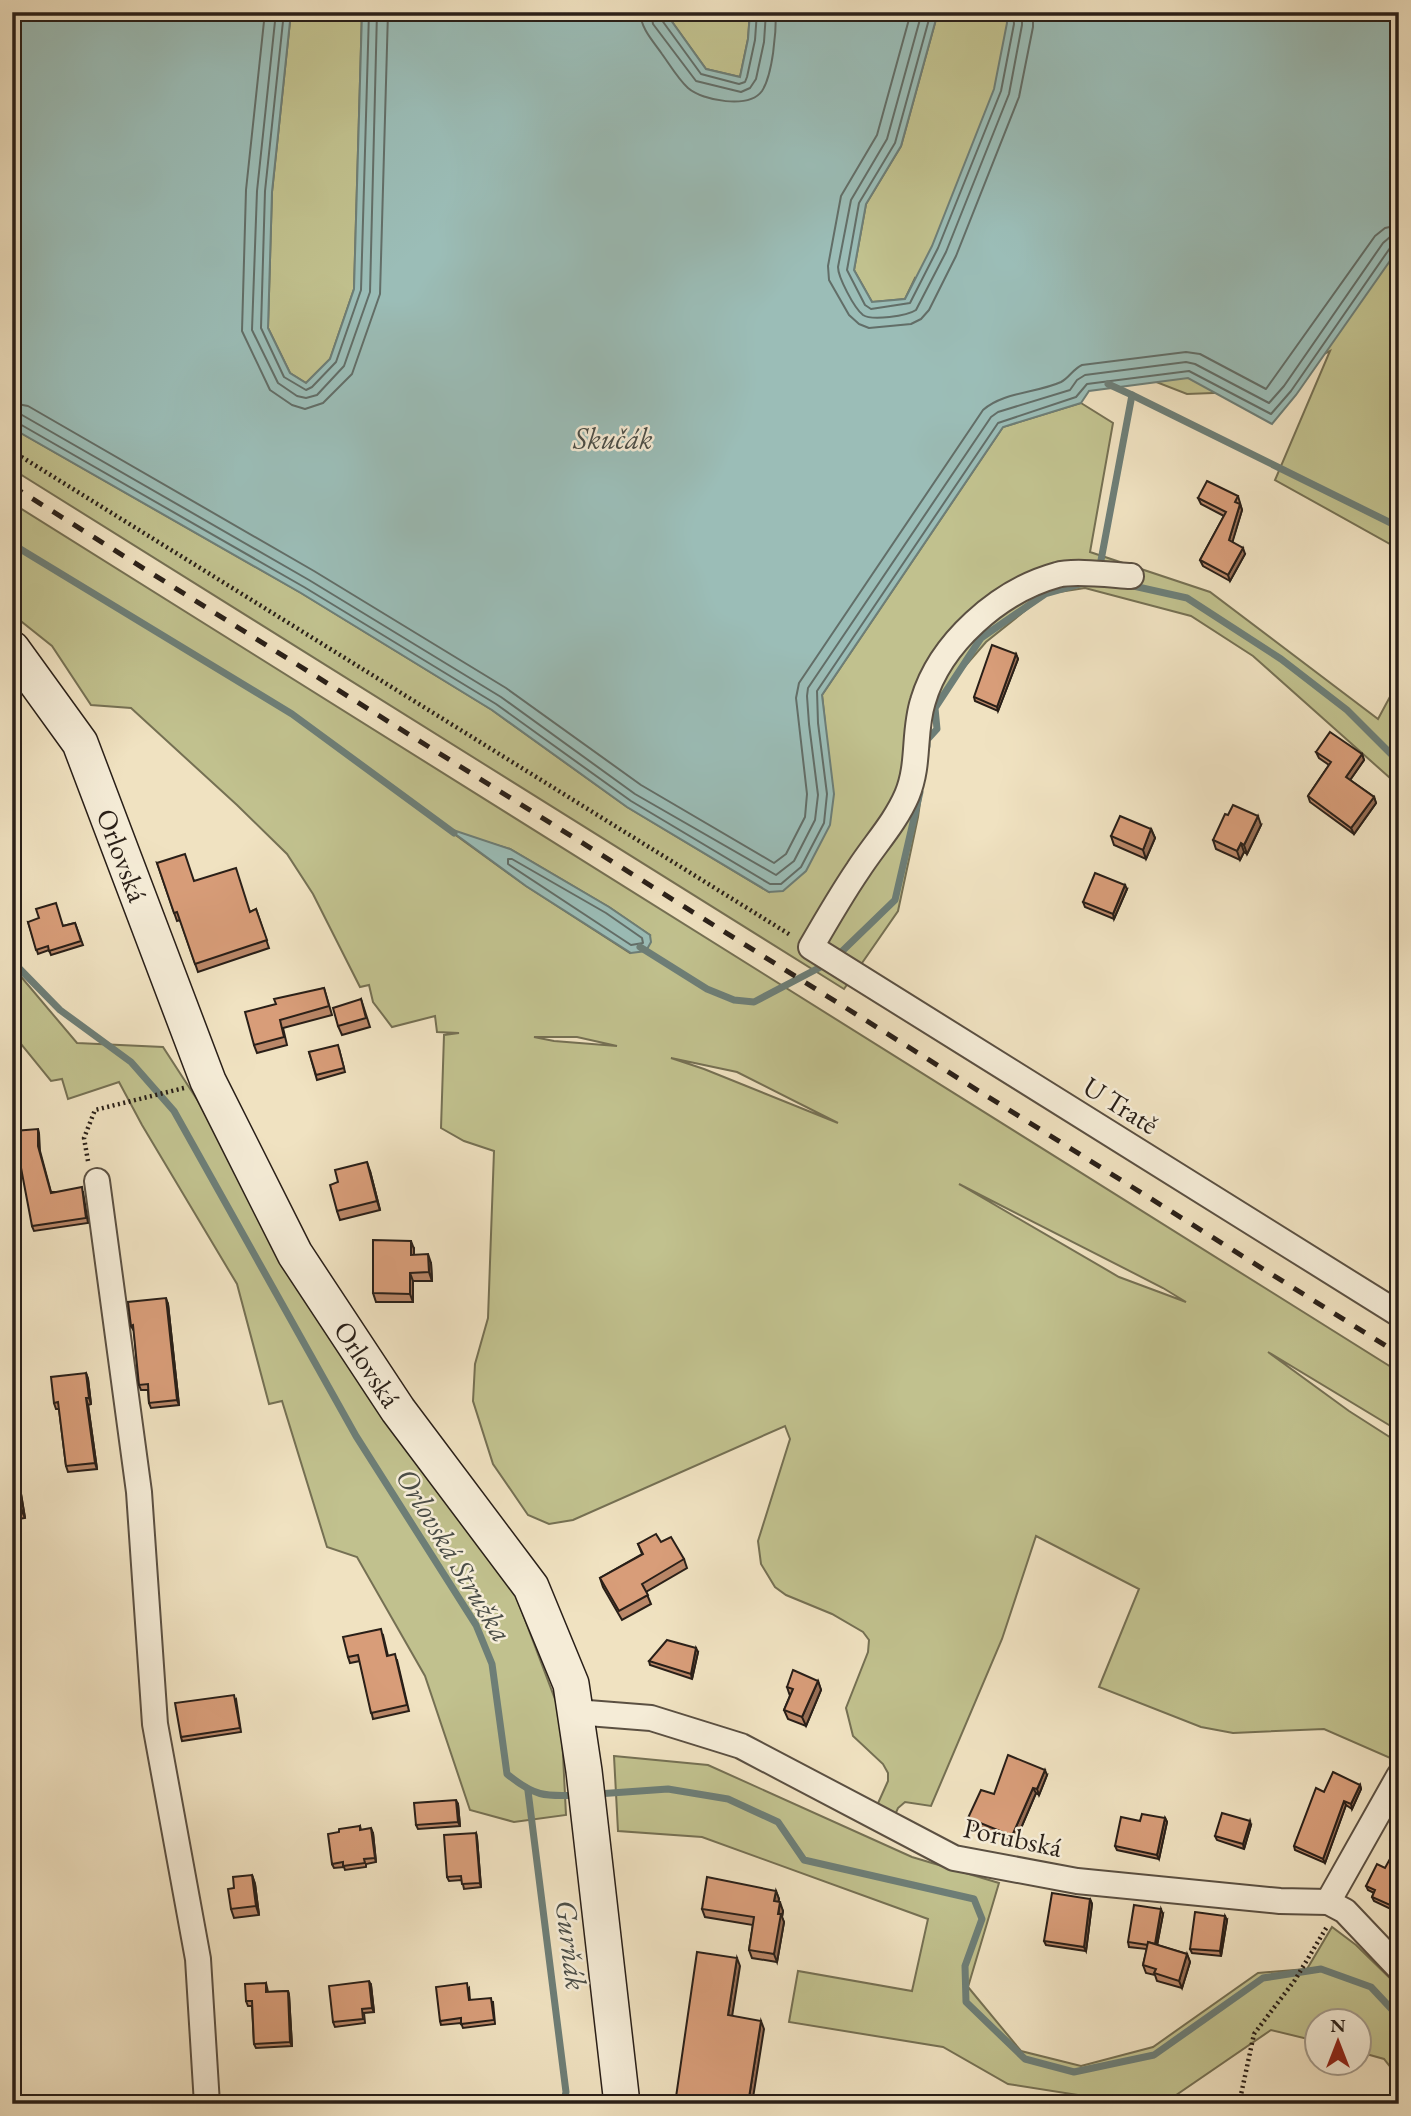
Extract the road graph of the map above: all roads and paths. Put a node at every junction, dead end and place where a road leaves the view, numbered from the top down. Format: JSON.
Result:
{"nodes":[{"id":1,"x":12,"y":450,"type":"edge"},
{"id":2,"x":1122,"y":575,"type":"dead end"},
{"id":3,"x":12,"y":649,"type":"edge"},
{"id":4,"x":815,"y":950,"type":"junction"},
{"id":5,"x":168,"y":1092,"type":"dead end"},
{"id":6,"x":97,"y":1181,"type":"joint"},
{"id":7,"x":1399,"y":1314,"type":"edge"},
{"id":8,"x":575,"y":1712,"type":"junction"},
{"id":9,"x":1399,"y":1776,"type":"edge"},
{"id":10,"x":1328,"y":1902,"type":"junction"},
{"id":11,"x":1312,"y":1949,"type":"dead end"},
{"id":12,"x":1399,"y":1968,"type":"edge"},
{"id":13,"x":207,"y":2104,"type":"edge"},
{"id":14,"x":622,"y":2104,"type":"edge"},
{"id":15,"x":1239,"y":2104,"type":"edge"}],
"edges":[{"from":1,"to":4,"type":"path"},
{"from":2,"to":4,"type":"street"},
{"from":3,"to":8,"type":"main road","name":"Orlovská"},
{"from":4,"to":7,"type":"street","name":"U Tratě"},
{"from":5,"to":6,"type":"path"},
{"from":6,"to":13,"type":"street"},
{"from":8,"to":10,"type":"street","name":"Porubská"},
{"from":8,"to":14,"type":"main road","name":"Orlovská"},
{"from":9,"to":10,"type":"street"},
{"from":10,"to":12,"type":"street"},
{"from":11,"to":15,"type":"path"}]}
